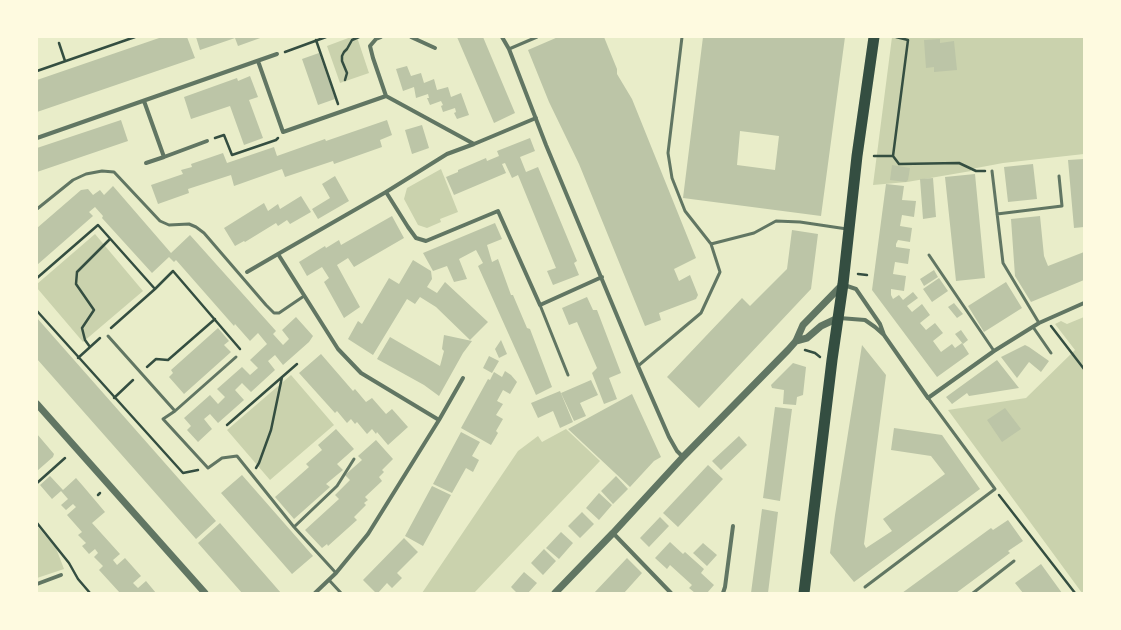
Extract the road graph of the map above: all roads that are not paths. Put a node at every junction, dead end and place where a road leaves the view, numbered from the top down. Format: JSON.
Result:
{"nodes":[{"id":1,"x":381,"y":37,"type":"edge"},
{"id":2,"x":411,"y":37,"type":"edge"},
{"id":3,"x":502,"y":37,"type":"edge"},
{"id":4,"x":537,"y":37,"type":"edge"},
{"id":5,"x":682,"y":37,"type":"edge"},
{"id":6,"x":874,"y":37,"type":"edge"},
{"id":7,"x":435,"y":48,"type":"dead end"},
{"id":8,"x":509,"y":49,"type":"junction"},
{"id":9,"x":277,"y":54,"type":"road end"},
{"id":10,"x":258,"y":62,"type":"junction"},
{"id":11,"x":386,"y":96,"type":"junction"},
{"id":12,"x":144,"y":101,"type":"junction"},
{"id":13,"x":536,"y":118,"type":"junction"},
{"id":14,"x":37,"y":138,"type":"edge"},
{"id":15,"x":207,"y":141,"type":"road end"},
{"id":16,"x":474,"y":144,"type":"junction"},
{"id":17,"x":164,"y":157,"type":"junction"},
{"id":18,"x":146,"y":163,"type":"dead end"},
{"id":19,"x":992,"y":171,"type":"road end"},
{"id":20,"x":1059,"y":176,"type":"dead end"},
{"id":21,"x":386,"y":192,"type":"junction"},
{"id":22,"x":37,"y":210,"type":"edge"},
{"id":23,"x":997,"y":214,"type":"junction"},
{"id":24,"x":848,"y":230,"type":"junction"},
{"id":25,"x":711,"y":244,"type":"junction"},
{"id":26,"x":278,"y":254,"type":"junction"},
{"id":27,"x":929,"y":255,"type":"dead end"},
{"id":28,"x":247,"y":272,"type":"dead end"},
{"id":29,"x":602,"y":277,"type":"junction"},
{"id":30,"x":843,"y":284,"type":"junction"},
{"id":31,"x":304,"y":296,"type":"junction"},
{"id":32,"x":1084,"y":303,"type":"edge"},
{"id":33,"x":540,"y":305,"type":"junction"},
{"id":34,"x":838,"y":318,"type":"junction"},
{"id":35,"x":1038,"y":323,"type":"junction"},
{"id":36,"x":1033,"y":327,"type":"junction"},
{"id":37,"x":884,"y":335,"type":"junction"},
{"id":38,"x":108,"y":336,"type":"dead end"},
{"id":39,"x":796,"y":341,"type":"junction"},
{"id":40,"x":994,"y":351,"type":"junction"},
{"id":41,"x":1051,"y":353,"type":"dead end"},
{"id":42,"x":236,"y":357,"type":"road end"},
{"id":43,"x":638,"y":366,"type":"junction"},
{"id":44,"x":568,"y":375,"type":"dead end"},
{"id":45,"x":463,"y":378,"type":"dead end"},
{"id":46,"x":928,"y":398,"type":"junction"},
{"id":47,"x":37,"y":404,"type":"edge"},
{"id":48,"x":175,"y":411,"type":"junction"},
{"id":49,"x":439,"y":420,"type":"junction"},
{"id":50,"x":683,"y":457,"type":"junction"},
{"id":51,"x":354,"y":459,"type":"dead end"},
{"id":52,"x":733,"y":526,"type":"dead end"},
{"id":53,"x":294,"y":527,"type":"junction"},
{"id":54,"x":613,"y":533,"type":"junction"},
{"id":55,"x":1014,"y":561,"type":"dead end"},
{"id":56,"x":336,"y":573,"type":"junction"},
{"id":57,"x":61,"y":575,"type":"dead end"},
{"id":58,"x":329,"y":580,"type":"junction"},
{"id":59,"x":37,"y":584,"type":"edge"},
{"id":60,"x":865,"y":587,"type":"dead end"},
{"id":61,"x":667,"y":589,"type":"junction"},
{"id":62,"x":205,"y":593,"type":"edge"},
{"id":63,"x":315,"y":593,"type":"edge"},
{"id":64,"x":341,"y":593,"type":"edge"},
{"id":65,"x":554,"y":593,"type":"edge"},
{"id":66,"x":663,"y":593,"type":"edge"},
{"id":67,"x":671,"y":593,"type":"edge"},
{"id":68,"x":723,"y":593,"type":"edge"},
{"id":69,"x":804,"y":593,"type":"edge"},
{"id":70,"x":973,"y":593,"type":"edge"}],
"edges":[{"from":1,"to":11,"type":"street"},
{"from":2,"to":7,"type":"street"},
{"from":3,"to":8,"type":"street"},
{"from":4,"to":8,"type":"lane"},
{"from":5,"to":25,"type":"lane"},
{"from":6,"to":24,"type":"highway"},
{"from":8,"to":13,"type":"street"},
{"from":9,"to":10,"type":"street"},
{"from":10,"to":11,"type":"street"},
{"from":10,"to":12,"type":"street"},
{"from":11,"to":16,"type":"street"},
{"from":12,"to":14,"type":"street"},
{"from":12,"to":17,"type":"street"},
{"from":13,"to":16,"type":"street"},
{"from":13,"to":29,"type":"street"},
{"from":15,"to":17,"type":"street"},
{"from":16,"to":21,"type":"street"},
{"from":17,"to":18,"type":"street"},
{"from":19,"to":23,"type":"lane"},
{"from":20,"to":23,"type":"lane"},
{"from":21,"to":26,"type":"street"},
{"from":21,"to":33,"type":"street"},
{"from":22,"to":31,"type":"lane"},
{"from":23,"to":35,"type":"lane"},
{"from":24,"to":25,"type":"lane"},
{"from":24,"to":30,"type":"highway"},
{"from":25,"to":43,"type":"lane"},
{"from":26,"to":28,"type":"street"},
{"from":26,"to":31,"type":"street"},
{"from":27,"to":40,"type":"lane"},
{"from":29,"to":33,"type":"street"},
{"from":29,"to":43,"type":"street"},
{"from":30,"to":34,"type":"highway"},
{"from":30,"to":37,"type":"street"},
{"from":30,"to":39,"type":"street"},
{"from":31,"to":49,"type":"street"},
{"from":32,"to":35,"type":"street"},
{"from":33,"to":44,"type":"lane"},
{"from":34,"to":37,"type":"street"},
{"from":34,"to":39,"type":"street"},
{"from":34,"to":69,"type":"highway"},
{"from":35,"to":36,"type":"street"},
{"from":36,"to":40,"type":"street"},
{"from":36,"to":41,"type":"lane"},
{"from":37,"to":46,"type":"street"},
{"from":38,"to":48,"type":"lane"},
{"from":39,"to":50,"type":"street"},
{"from":40,"to":46,"type":"street"},
{"from":42,"to":48,"type":"lane"},
{"from":43,"to":50,"type":"street"},
{"from":45,"to":49,"type":"street"},
{"from":46,"to":60,"type":"lane"},
{"from":47,"to":62,"type":"street"},
{"from":48,"to":53,"type":"lane"},
{"from":49,"to":56,"type":"street"},
{"from":50,"to":54,"type":"street"},
{"from":51,"to":53,"type":"lane"},
{"from":52,"to":68,"type":"street"},
{"from":53,"to":56,"type":"lane"},
{"from":54,"to":61,"type":"street"},
{"from":54,"to":65,"type":"street"},
{"from":55,"to":70,"type":"lane"},
{"from":56,"to":58,"type":"street"},
{"from":57,"to":59,"type":"street"},
{"from":58,"to":63,"type":"street"},
{"from":58,"to":64,"type":"lane"},
{"from":61,"to":66,"type":"street"},
{"from":61,"to":67,"type":"street"}]}
